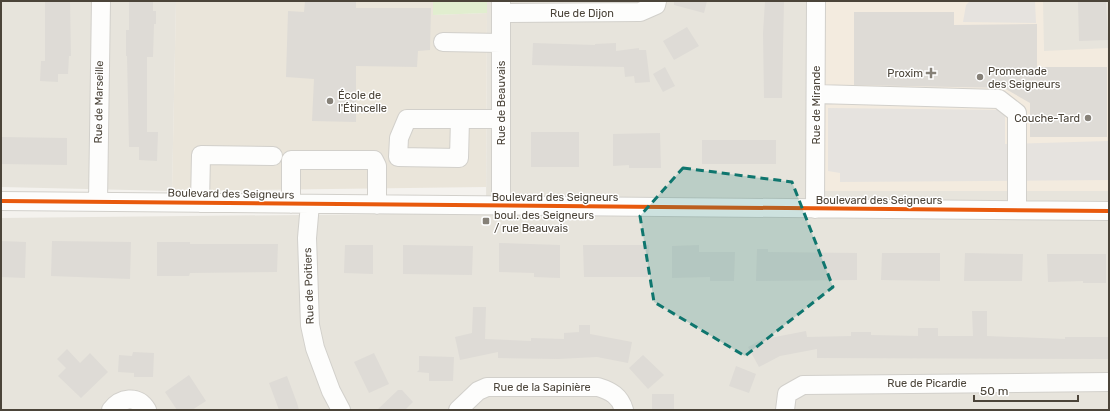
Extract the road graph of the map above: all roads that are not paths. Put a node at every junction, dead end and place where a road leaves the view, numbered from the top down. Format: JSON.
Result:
{"nodes":[{"id":1,"x":101,"y":1,"type":"edge"},
{"id":2,"x":657,"y":1,"type":"edge"},
{"id":3,"x":816,"y":1,"type":"edge"},
{"id":4,"x":501,"y":7,"type":"edge"},
{"id":5,"x":443,"y":42,"type":"dead end"},
{"id":6,"x":501,"y":43,"type":"junction"},
{"id":7,"x":816,"y":94,"type":"junction"},
{"id":8,"x":501,"y":118,"type":"junction"},
{"id":9,"x":460,"y":120,"type":"dead end"},
{"id":10,"x":273,"y":156,"type":"dead end"},
{"id":11,"x":1,"y":201,"type":"edge"},
{"id":12,"x":98,"y":202,"type":"junction"},
{"id":13,"x":200,"y":203,"type":"junction"},
{"id":14,"x":291,"y":204,"type":"junction"},
{"id":15,"x":310,"y":204,"type":"junction"},
{"id":16,"x":377,"y":205,"type":"junction"},
{"id":17,"x":501,"y":206,"type":"junction"},
{"id":18,"x":815,"y":208,"type":"junction"},
{"id":19,"x":1018,"y":210,"type":"junction"},
{"id":20,"x":1109,"y":211,"type":"edge"},
{"id":21,"x":1109,"y":382,"type":"edge"},
{"id":22,"x":111,"y":410,"type":"edge"},
{"id":23,"x":147,"y":410,"type":"edge"},
{"id":24,"x":341,"y":410,"type":"edge"},
{"id":25,"x":458,"y":410,"type":"edge"},
{"id":26,"x":624,"y":410,"type":"edge"},
{"id":27,"x":785,"y":410,"type":"edge"}],
"edges":[{"from":1,"to":12,"type":"street","name":"Rue de Marseille"},
{"from":2,"to":4,"type":"street","name":"Rue de Dijon"},
{"from":3,"to":7,"type":"street","name":"Rue de Mirande"},
{"from":4,"to":6,"type":"street","name":"Rue de Beauvais"},
{"from":5,"to":6,"type":"street"},
{"from":6,"to":8,"type":"street","name":"Rue de Beauvais"},
{"from":7,"to":18,"type":"street","name":"Rue de Mirande"},
{"from":7,"to":19,"type":"street"},
{"from":8,"to":9,"type":"street"},
{"from":8,"to":17,"type":"street","name":"Rue de Beauvais"},
{"from":10,"to":13,"type":"street"},
{"from":11,"to":12,"type":"street","name":"Boulevard des Seigneurs"},
{"from":12,"to":13,"type":"street","name":"Boulevard des Seigneurs"},
{"from":13,"to":14,"type":"street","name":"Boulevard des Seigneurs"},
{"from":14,"to":15,"type":"street","name":"Boulevard des Seigneurs"},
{"from":14,"to":16,"type":"street"},
{"from":15,"to":16,"type":"street","name":"Boulevard des Seigneurs"},
{"from":15,"to":24,"type":"street","name":"Rue de Poitiers"},
{"from":16,"to":17,"type":"street","name":"Boulevard des Seigneurs"},
{"from":17,"to":18,"type":"street","name":"Boulevard des Seigneurs"},
{"from":18,"to":19,"type":"street","name":"Boulevard des Seigneurs"},
{"from":19,"to":20,"type":"street","name":"Boulevard des Seigneurs"},
{"from":21,"to":27,"type":"street","name":"Rue de Picardie"},
{"from":22,"to":23,"type":"street"},
{"from":25,"to":26,"type":"street","name":"Rue de la Sapinière"}]}
